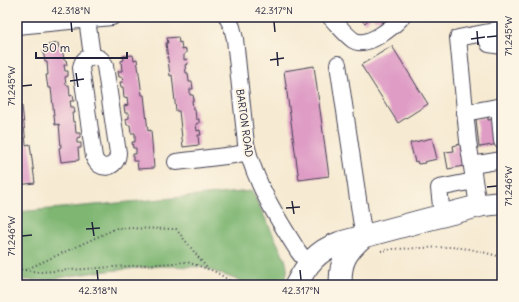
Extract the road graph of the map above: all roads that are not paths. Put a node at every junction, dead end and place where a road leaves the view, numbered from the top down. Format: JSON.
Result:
{"nodes":[{"id":1,"x":112,"y":17,"type":"edge"},
{"id":2,"x":227,"y":17,"type":"edge"},
{"id":3,"x":330,"y":17,"type":"edge"},
{"id":4,"x":402,"y":17,"type":"edge"},
{"id":5,"x":87,"y":19,"type":"junction"},
{"id":6,"x":17,"y":26,"type":"edge"},
{"id":7,"x":502,"y":28,"type":"edge"},
{"id":8,"x":492,"y":41,"type":"edge"},
{"id":9,"x":92,"y":56,"type":"junction"},
{"id":10,"x":338,"y":64,"type":"dead end"},
{"id":11,"x":500,"y":106,"type":"edge"},
{"id":12,"x":465,"y":113,"type":"junction"},
{"id":13,"x":502,"y":141,"type":"edge"},
{"id":14,"x":248,"y":152,"type":"junction"},
{"id":15,"x":502,"y":160,"type":"edge"},
{"id":16,"x":176,"y":162,"type":"dead end"},
{"id":17,"x":473,"y":173,"type":"junction"},
{"id":18,"x":502,"y":194,"type":"edge"},
{"id":19,"x":490,"y":207,"type":"edge"},
{"id":20,"x":442,"y":215,"type":"junction"},
{"id":21,"x":371,"y":244,"type":"junction"},
{"id":22,"x":310,"y":263,"type":"junction"},
{"id":23,"x":296,"y":285,"type":"edge"},
{"id":24,"x":341,"y":285,"type":"edge"}],
"edges":[{"from":1,"to":5,"type":"lane"},
{"from":2,"to":14,"type":"lane","name":"BARTON ROAD"},
{"from":3,"to":4,"type":"lane"},
{"from":5,"to":6,"type":"lane"},
{"from":5,"to":9,"type":"lane"},
{"from":7,"to":8,"type":"lane"},
{"from":8,"to":12,"type":"lane"},
{"from":9,"to":9,"type":"lane"},
{"from":10,"to":21,"type":"lane"},
{"from":11,"to":12,"type":"lane"},
{"from":11,"to":13,"type":"lane"},
{"from":12,"to":17,"type":"lane"},
{"from":14,"to":16,"type":"lane"},
{"from":14,"to":22,"type":"lane","name":"BARTON ROAD"},
{"from":15,"to":17,"type":"lane"},
{"from":17,"to":19,"type":"lane"},
{"from":17,"to":20,"type":"lane"},
{"from":18,"to":19,"type":"highway"},
{"from":19,"to":20,"type":"highway"},
{"from":20,"to":21,"type":"highway"},
{"from":21,"to":22,"type":"highway"},
{"from":21,"to":24,"type":"highway"},
{"from":22,"to":23,"type":"highway"}]}
